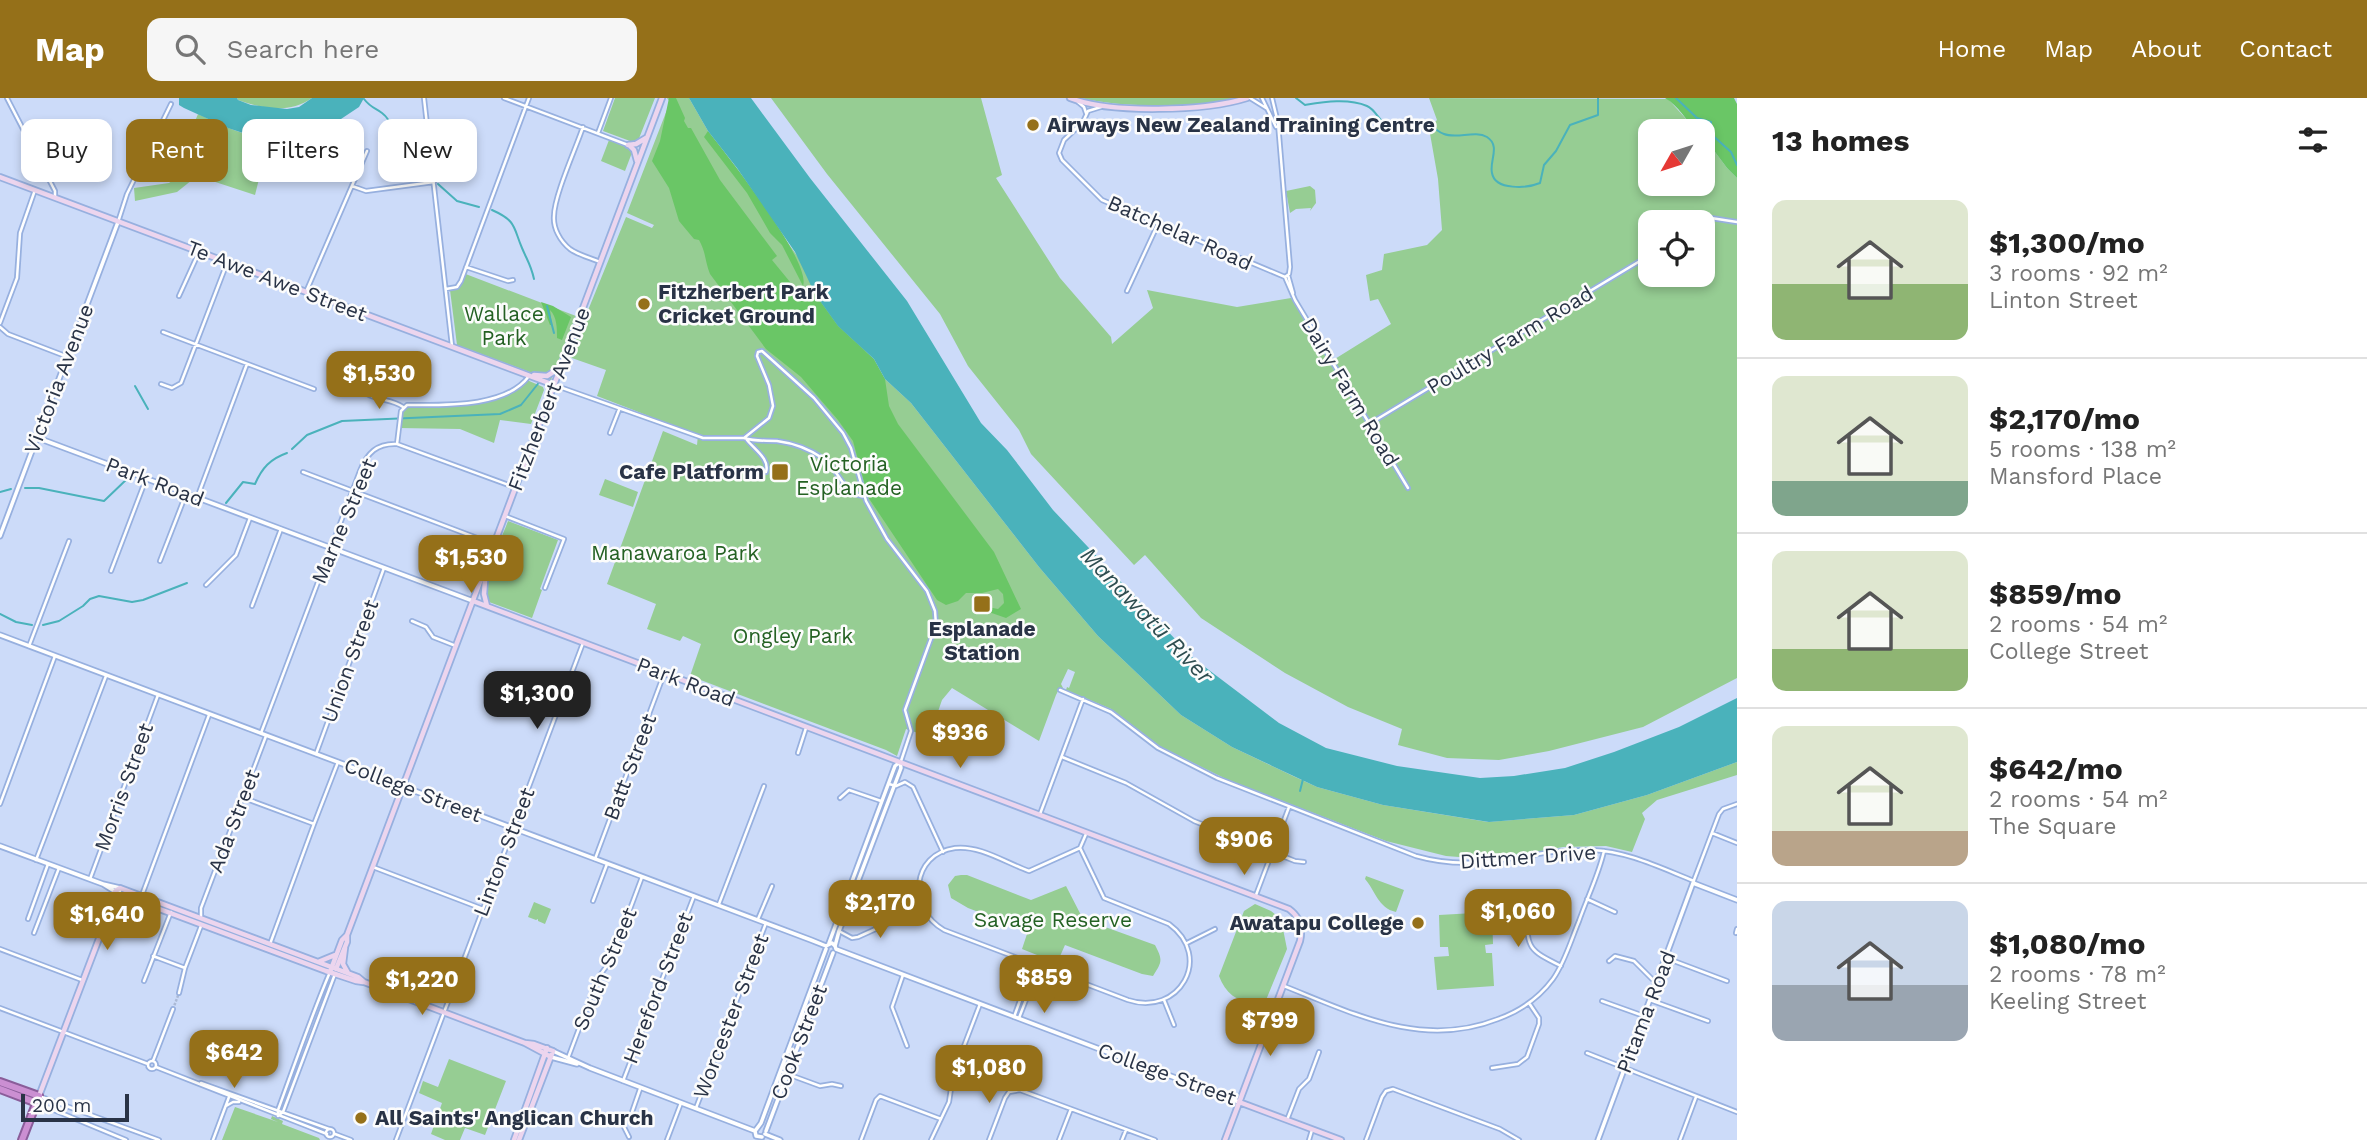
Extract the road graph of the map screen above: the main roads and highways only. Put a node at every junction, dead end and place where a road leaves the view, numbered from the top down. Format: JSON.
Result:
{"nodes":[{"id":1,"x":662,"y":98,"type":"edge"},
{"id":2,"x":1249,"y":98,"type":"edge"},
{"id":3,"x":1073,"y":99,"type":"edge"},
{"id":4,"x":647,"y":136,"type":"junction"},
{"id":5,"x":638,"y":162,"type":"junction"},
{"id":6,"x":0,"y":177,"type":"edge"},
{"id":7,"x":561,"y":368,"type":"junction"},
{"id":8,"x":513,"y":370,"type":"junction"},
{"id":9,"x":554,"y":385,"type":"junction"},
{"id":10,"x":486,"y":565,"type":"junction"},
{"id":11,"x":473,"y":601,"type":"junction"},
{"id":12,"x":488,"y":607,"type":"junction"},
{"id":13,"x":118,"y":891,"type":"junction"},
{"id":14,"x":202,"y":921,"type":"junction"},
{"id":15,"x":346,"y":935,"type":"junction"},
{"id":16,"x":345,"y":947,"type":"junction"},
{"id":17,"x":337,"y":954,"type":"junction"},
{"id":18,"x":317,"y":962,"type":"junction"},
{"id":19,"x":333,"y":970,"type":"junction"},
{"id":20,"x":348,"y":973,"type":"junction"},
{"id":21,"x":364,"y":982,"type":"junction"},
{"id":22,"x":525,"y":1043,"type":"junction"},
{"id":23,"x":547,"y":1048,"type":"junction"},
{"id":24,"x":544,"y":1054,"type":"junction"},
{"id":25,"x":552,"y":1054,"type":"junction"},
{"id":26,"x":0,"y":1082,"type":"edge"},
{"id":27,"x":0,"y":1089,"type":"edge"},
{"id":28,"x":38,"y":1100,"type":"junction"},
{"id":29,"x":1240,"y":1102,"type":"junction"},
{"id":30,"x":519,"y":1132,"type":"junction"},
{"id":31,"x":23,"y":1140,"type":"edge"},
{"id":32,"x":514,"y":1140,"type":"edge"},
{"id":33,"x":519,"y":1140,"type":"edge"},
{"id":34,"x":1226,"y":1140,"type":"edge"},
{"id":35,"x":1341,"y":1140,"type":"edge"}],
"edges":[{"from":1,"to":4,"type":"main road","name":"Fitzherbert Avenue"},
{"from":2,"to":3,"type":"main road"},
{"from":4,"to":5,"type":"main road","name":"Fitzherbert Avenue"},
{"from":4,"to":5,"type":"main road"},
{"from":5,"to":7,"type":"main road","name":"Fitzherbert Avenue"},
{"from":6,"to":8,"type":"main road","name":"Te Awe Awe Street"},
{"from":7,"to":8,"type":"main road"},
{"from":7,"to":9,"type":"main road","name":"Fitzherbert Avenue"},
{"from":8,"to":9,"type":"main road","name":"Te Awe Awe Street"},
{"from":9,"to":10,"type":"main road","name":"Fitzherbert Avenue"},
{"from":10,"to":11,"type":"main road","name":"Fitzherbert Avenue"},
{"from":10,"to":12,"type":"main road"},
{"from":11,"to":12,"type":"main road","name":"Park Road"},
{"from":11,"to":15,"type":"main road","name":"Fitzherbert Avenue"},
{"from":12,"to":29,"type":"main road","name":"Park Road"},
{"from":13,"to":14,"type":"main road"},
{"from":13,"to":14,"type":"main road"},
{"from":13,"to":28,"type":"main road"},
{"from":14,"to":18,"type":"main road"},
{"from":14,"to":19,"type":"main road"},
{"from":15,"to":16,"type":"main road","name":"Fitzherbert Avenue"},
{"from":15,"to":17,"type":"main road","name":"Fitzherbert Avenue"},
{"from":16,"to":19,"type":"main road","name":"Fitzherbert Avenue"},
{"from":16,"to":20,"type":"main road"},
{"from":17,"to":18,"type":"main road"},
{"from":17,"to":19,"type":"main road","name":"Fitzherbert Avenue"},
{"from":18,"to":19,"type":"main road"},
{"from":19,"to":20,"type":"main road"},
{"from":19,"to":21,"type":"main road"},
{"from":20,"to":21,"type":"main road"},
{"from":21,"to":22,"type":"main road"},
{"from":22,"to":23,"type":"main road"},
{"from":22,"to":24,"type":"main road"},
{"from":23,"to":24,"type":"main road"},
{"from":23,"to":25,"type":"main road"},
{"from":24,"to":25,"type":"main road"},
{"from":24,"to":30,"type":"main road"},
{"from":25,"to":30,"type":"main road"},
{"from":26,"to":28,"type":"highway"},
{"from":27,"to":28,"type":"highway"},
{"from":28,"to":31,"type":"highway"},
{"from":29,"to":34,"type":"main road"},
{"from":29,"to":35,"type":"main road","name":"College Street"},
{"from":30,"to":32,"type":"main road"},
{"from":30,"to":33,"type":"main road"}]}
